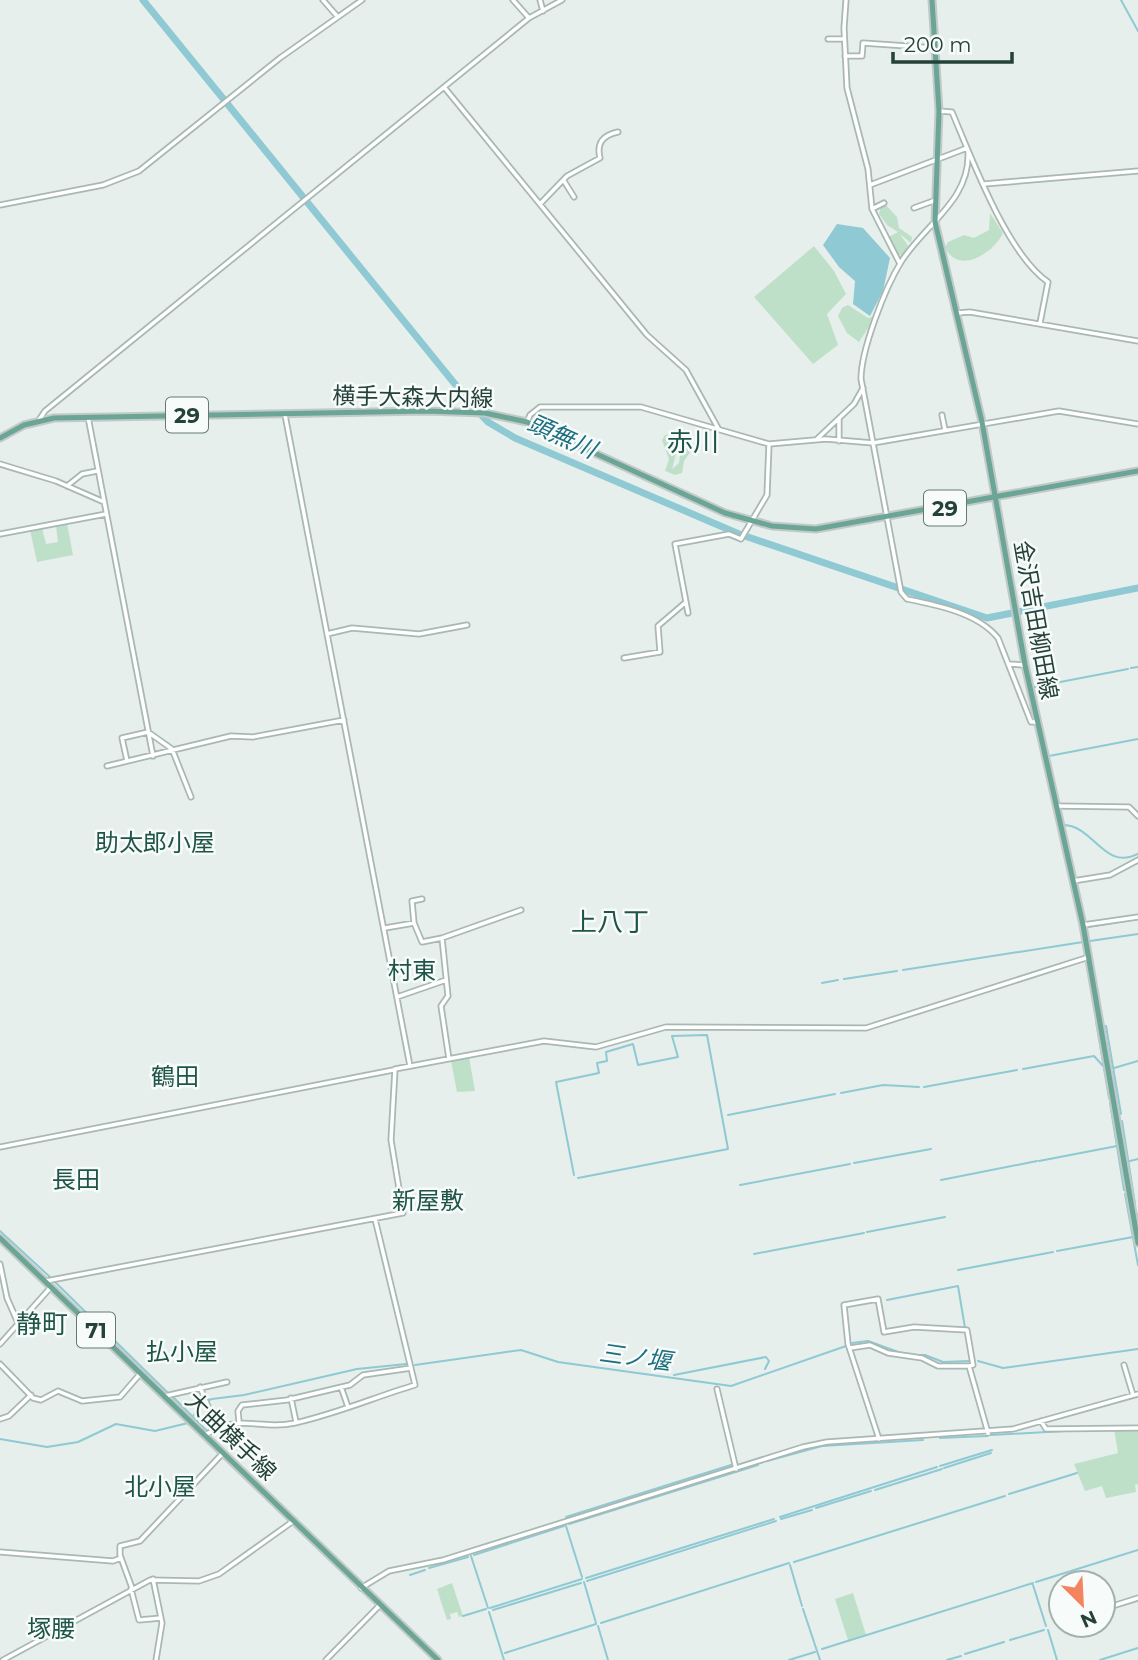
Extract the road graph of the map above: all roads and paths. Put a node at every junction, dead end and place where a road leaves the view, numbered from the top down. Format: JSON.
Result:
{"nodes":[{"id":1,"x":323,"y":0,"type":"edge"},
{"id":2,"x":362,"y":0,"type":"edge"},
{"id":3,"x":513,"y":0,"type":"edge"},
{"id":4,"x":540,"y":0,"type":"edge"},
{"id":5,"x":562,"y":0,"type":"edge"},
{"id":6,"x":846,"y":0,"type":"edge"},
{"id":7,"x":932,"y":0,"type":"edge"},
{"id":8,"x":543,"y":11,"type":"junction"},
{"id":9,"x":337,"y":16,"type":"junction"},
{"id":10,"x":529,"y":18,"type":"junction"},
{"id":11,"x":828,"y":39,"type":"dead end"},
{"id":12,"x":844,"y":39,"type":"junction"},
{"id":13,"x":936,"y":48,"type":"junction"},
{"id":14,"x":845,"y":56,"type":"junction"},
{"id":15,"x":444,"y":87,"type":"junction"},
{"id":16,"x":939,"y":111,"type":"junction"},
{"id":17,"x":618,"y":132,"type":"dead end"},
{"id":18,"x":968,"y":149,"type":"junction"},
{"id":19,"x":937,"y":159,"type":"junction"},
{"id":20,"x":1138,"y":171,"type":"edge"},
{"id":21,"x":564,"y":181,"type":"junction"},
{"id":22,"x":984,"y":184,"type":"junction"},
{"id":23,"x":870,"y":186,"type":"junction"},
{"id":24,"x":574,"y":197,"type":"dead end"},
{"id":25,"x":936,"y":200,"type":"junction"},
{"id":26,"x":540,"y":204,"type":"junction"},
{"id":27,"x":884,"y":204,"type":"dead end"},
{"id":28,"x":0,"y":205,"type":"edge"},
{"id":29,"x":914,"y":208,"type":"dead end"},
{"id":30,"x":872,"y":209,"type":"junction"},
{"id":31,"x":935,"y":222,"type":"junction"},
{"id":32,"x":900,"y":264,"type":"junction"},
{"id":33,"x":955,"y":313,"type":"junction"},
{"id":34,"x":1040,"y":323,"type":"junction"},
{"id":35,"x":1138,"y":341,"type":"edge"},
{"id":36,"x":863,"y":388,"type":"junction"},
{"id":37,"x":285,"y":413,"type":"junction"},
{"id":38,"x":942,"y":415,"type":"dead end"},
{"id":39,"x":88,"y":417,"type":"junction"},
{"id":40,"x":839,"y":419,"type":"junction"},
{"id":41,"x":39,"y":420,"type":"junction"},
{"id":42,"x":527,"y":422,"type":"junction"},
{"id":43,"x":982,"y":422,"type":"junction"},
{"id":44,"x":1138,"y":424,"type":"edge"},
{"id":45,"x":718,"y":429,"type":"junction"},
{"id":46,"x":945,"y":430,"type":"junction"},
{"id":47,"x":0,"y":438,"type":"edge"},
{"id":48,"x":817,"y":439,"type":"junction"},
{"id":49,"x":839,"y":441,"type":"junction"},
{"id":50,"x":873,"y":443,"type":"junction"},
{"id":51,"x":769,"y":444,"type":"junction"},
{"id":52,"x":0,"y":464,"type":"edge"},
{"id":53,"x":97,"y":471,"type":"junction"},
{"id":54,"x":1138,"y":471,"type":"edge"},
{"id":55,"x":67,"y":486,"type":"junction"},
{"id":56,"x":996,"y":499,"type":"junction"},
{"id":57,"x":104,"y":502,"type":"junction"},
{"id":58,"x":106,"y":514,"type":"junction"},
{"id":59,"x":887,"y":519,"type":"junction"},
{"id":60,"x":750,"y":522,"type":"junction"},
{"id":61,"x":0,"y":534,"type":"edge"},
{"id":62,"x":686,"y":602,"type":"junction"},
{"id":63,"x":688,"y":613,"type":"dead end"},
{"id":64,"x":467,"y":625,"type":"dead end"},
{"id":65,"x":327,"y":634,"type":"junction"},
{"id":66,"x":624,"y":658,"type":"dead end"},
{"id":67,"x":1009,"y":664,"type":"junction"},
{"id":68,"x":1025,"y":665,"type":"junction"},
{"id":69,"x":344,"y":720,"type":"junction"},
{"id":70,"x":1037,"y":723,"type":"junction"},
{"id":71,"x":148,"y":732,"type":"junction"},
{"id":72,"x":173,"y":751,"type":"junction"},
{"id":73,"x":153,"y":756,"type":"junction"},
{"id":74,"x":128,"y":761,"type":"junction"},
{"id":75,"x":107,"y":766,"type":"dead end"},
{"id":76,"x":191,"y":797,"type":"dead end"},
{"id":77,"x":1055,"y":806,"type":"junction"},
{"id":78,"x":1137,"y":812,"type":"edge"},
{"id":79,"x":1138,"y":860,"type":"edge"},
{"id":80,"x":1073,"y":881,"type":"junction"},
{"id":81,"x":422,"y":899,"type":"dead end"},
{"id":82,"x":521,"y":910,"type":"dead end"},
{"id":83,"x":1138,"y":917,"type":"edge"},
{"id":84,"x":414,"y":923,"type":"junction"},
{"id":85,"x":1083,"y":925,"type":"junction"},
{"id":86,"x":385,"y":928,"type":"junction"},
{"id":87,"x":442,"y":938,"type":"junction"},
{"id":88,"x":1089,"y":957,"type":"junction"},
{"id":89,"x":446,"y":980,"type":"junction"},
{"id":90,"x":397,"y":997,"type":"junction"},
{"id":91,"x":449,"y":1059,"type":"junction"},
{"id":92,"x":410,"y":1066,"type":"junction"},
{"id":93,"x":396,"y":1069,"type":"junction"},
{"id":94,"x":0,"y":1147,"type":"edge"},
{"id":95,"x":1135,"y":1209,"type":"edge"},
{"id":96,"x":375,"y":1218,"type":"junction"},
{"id":97,"x":0,"y":1238,"type":"edge"},
{"id":98,"x":1138,"y":1243,"type":"edge"},
{"id":99,"x":0,"y":1264,"type":"edge"},
{"id":100,"x":45,"y":1281,"type":"junction"},
{"id":101,"x":51,"y":1287,"type":"junction"},
{"id":102,"x":18,"y":1323,"type":"junction"},
{"id":103,"x":0,"y":1344,"type":"edge"},
{"id":104,"x":850,"y":1348,"type":"junction"},
{"id":105,"x":0,"y":1364,"type":"edge"},
{"id":106,"x":1124,"y":1365,"type":"dead end"},
{"id":107,"x":969,"y":1366,"type":"junction"},
{"id":108,"x":411,"y":1368,"type":"junction"},
{"id":109,"x":141,"y":1374,"type":"junction"},
{"id":110,"x":227,"y":1382,"type":"dead end"},
{"id":111,"x":200,"y":1387,"type":"junction"},
{"id":112,"x":341,"y":1387,"type":"junction"},
{"id":113,"x":717,"y":1389,"type":"dead end"},
{"id":114,"x":31,"y":1395,"type":"junction"},
{"id":115,"x":1136,"y":1395,"type":"edge"},
{"id":116,"x":165,"y":1396,"type":"junction"},
{"id":117,"x":291,"y":1398,"type":"junction"},
{"id":118,"x":348,"y":1407,"type":"junction"},
{"id":119,"x":0,"y":1419,"type":"edge"},
{"id":120,"x":1041,"y":1421,"type":"junction"},
{"id":121,"x":239,"y":1422,"type":"junction"},
{"id":122,"x":296,"y":1422,"type":"junction"},
{"id":123,"x":217,"y":1428,"type":"junction"},
{"id":124,"x":1138,"y":1428,"type":"edge"},
{"id":125,"x":988,"y":1433,"type":"junction"},
{"id":126,"x":205,"y":1435,"type":"junction"},
{"id":127,"x":879,"y":1439,"type":"junction"},
{"id":128,"x":223,"y":1453,"type":"junction"},
{"id":129,"x":736,"y":1469,"type":"junction"},
{"id":130,"x":292,"y":1522,"type":"junction"},
{"id":131,"x":0,"y":1552,"type":"edge"},
{"id":132,"x":121,"y":1558,"type":"junction"},
{"id":133,"x":153,"y":1579,"type":"junction"},
{"id":134,"x":131,"y":1588,"type":"junction"},
{"id":135,"x":360,"y":1588,"type":"junction"},
{"id":136,"x":1138,"y":1598,"type":"edge"},
{"id":137,"x":1117,"y":1605,"type":"edge"},
{"id":138,"x":379,"y":1606,"type":"junction"},
{"id":139,"x":161,"y":1618,"type":"junction"},
{"id":140,"x":3,"y":1660,"type":"edge"},
{"id":141,"x":156,"y":1660,"type":"edge"},
{"id":142,"x":326,"y":1660,"type":"edge"},
{"id":143,"x":438,"y":1660,"type":"edge"}],
"edges":[{"from":1,"to":9,"type":"street"},
{"from":2,"to":9,"type":"street"},
{"from":3,"to":10,"type":"street"},
{"from":4,"to":8,"type":"street"},
{"from":5,"to":8,"type":"street"},
{"from":6,"to":12,"type":"street"},
{"from":7,"to":13,"type":"main road","name":"金沢吉田柳田線"},
{"from":8,"to":10,"type":"street"},
{"from":9,"to":28,"type":"street"},
{"from":10,"to":15,"type":"street"},
{"from":11,"to":12,"type":"street"},
{"from":12,"to":14,"type":"street"},
{"from":13,"to":14,"type":"street"},
{"from":13,"to":16,"type":"main road","name":"金沢吉田柳田線"},
{"from":14,"to":23,"type":"street"},
{"from":15,"to":26,"type":"street"},
{"from":15,"to":41,"type":"street"},
{"from":16,"to":18,"type":"street"},
{"from":16,"to":19,"type":"main road","name":"金沢吉田柳田線"},
{"from":17,"to":21,"type":"street"},
{"from":18,"to":19,"type":"street"},
{"from":18,"to":22,"type":"street"},
{"from":18,"to":31,"type":"street"},
{"from":19,"to":23,"type":"street"},
{"from":19,"to":25,"type":"main road","name":"金沢吉田柳田線"},
{"from":20,"to":22,"type":"street"},
{"from":21,"to":24,"type":"street"},
{"from":21,"to":26,"type":"street"},
{"from":22,"to":34,"type":"street"},
{"from":23,"to":30,"type":"street"},
{"from":25,"to":29,"type":"street"},
{"from":25,"to":31,"type":"main road","name":"金沢吉田柳田線"},
{"from":26,"to":45,"type":"street"},
{"from":27,"to":30,"type":"street"},
{"from":30,"to":32,"type":"street"},
{"from":31,"to":32,"type":"street"},
{"from":31,"to":33,"type":"main road","name":"金沢吉田柳田線"},
{"from":32,"to":36,"type":"street"},
{"from":33,"to":34,"type":"street"},
{"from":33,"to":43,"type":"main road","name":"金沢吉田柳田線"},
{"from":34,"to":35,"type":"street"},
{"from":36,"to":40,"type":"street"},
{"from":36,"to":50,"type":"street"},
{"from":37,"to":39,"type":"main road","name":"横手大森大内線","number":"29"},
{"from":37,"to":42,"type":"main road","name":"横手大森大内線","number":"29"},
{"from":37,"to":65,"type":"street"},
{"from":38,"to":46,"type":"street"},
{"from":39,"to":41,"type":"main road","name":"横手大森大内線","number":"29"},
{"from":39,"to":53,"type":"street"},
{"from":40,"to":48,"type":"street"},
{"from":40,"to":49,"type":"street"},
{"from":41,"to":47,"type":"main road","name":"横手大森大内線","number":"29"},
{"from":42,"to":45,"type":"street"},
{"from":42,"to":60,"type":"main road","name":"横手大森大内線","number":"29"},
{"from":43,"to":44,"type":"street"},
{"from":43,"to":46,"type":"street"},
{"from":43,"to":56,"type":"main road","name":"金沢吉田柳田線"},
{"from":45,"to":51,"type":"street"},
{"from":46,"to":50,"type":"street"},
{"from":48,"to":49,"type":"street"},
{"from":48,"to":51,"type":"street"},
{"from":49,"to":50,"type":"street"},
{"from":50,"to":59,"type":"street"},
{"from":51,"to":60,"type":"street"},
{"from":52,"to":55,"type":"street"},
{"from":53,"to":55,"type":"street"},
{"from":53,"to":57,"type":"street"},
{"from":54,"to":56,"type":"main road","name":"横手大森大内線","number":"29"},
{"from":55,"to":57,"type":"street"},
{"from":56,"to":59,"type":"main road","name":"横手大森大内線","number":"29"},
{"from":56,"to":68,"type":"main road","name":"金沢吉田柳田線"},
{"from":57,"to":58,"type":"street"},
{"from":58,"to":61,"type":"street"},
{"from":58,"to":71,"type":"street"},
{"from":59,"to":60,"type":"main road","name":"横手大森大内線","number":"29"},
{"from":59,"to":67,"type":"street"},
{"from":60,"to":62,"type":"street"},
{"from":62,"to":63,"type":"street"},
{"from":62,"to":66,"type":"street"},
{"from":64,"to":65,"type":"street"},
{"from":65,"to":69,"type":"street"},
{"from":67,"to":68,"type":"street"},
{"from":67,"to":70,"type":"street"},
{"from":68,"to":70,"type":"main road","name":"金沢吉田柳田線"},
{"from":69,"to":72,"type":"street"},
{"from":69,"to":86,"type":"street"},
{"from":70,"to":77,"type":"main road","name":"金沢吉田柳田線"},
{"from":71,"to":72,"type":"street"},
{"from":71,"to":73,"type":"street"},
{"from":71,"to":74,"type":"street"},
{"from":72,"to":73,"type":"street"},
{"from":72,"to":76,"type":"street"},
{"from":73,"to":74,"type":"street"},
{"from":74,"to":75,"type":"street"},
{"from":77,"to":78,"type":"street"},
{"from":77,"to":80,"type":"main road","name":"金沢吉田柳田線"},
{"from":79,"to":80,"type":"street"},
{"from":80,"to":85,"type":"main road","name":"金沢吉田柳田線"},
{"from":81,"to":84,"type":"street"},
{"from":82,"to":87,"type":"street"},
{"from":83,"to":85,"type":"street"},
{"from":84,"to":86,"type":"street"},
{"from":84,"to":87,"type":"street"},
{"from":85,"to":88,"type":"main road","name":"金沢吉田柳田線"},
{"from":86,"to":90,"type":"street"},
{"from":87,"to":89,"type":"street"},
{"from":88,"to":91,"type":"street"},
{"from":88,"to":95,"type":"main road","name":"金沢吉田柳田線"},
{"from":89,"to":90,"type":"street"},
{"from":89,"to":91,"type":"street"},
{"from":90,"to":92,"type":"street"},
{"from":91,"to":92,"type":"street"},
{"from":92,"to":93,"type":"street"},
{"from":93,"to":94,"type":"street"},
{"from":93,"to":96,"type":"street"},
{"from":95,"to":98,"type":"main road","name":"金沢吉田柳田線"},
{"from":96,"to":100,"type":"street"},
{"from":96,"to":108,"type":"street"},
{"from":97,"to":100,"type":"main road","name":"大曲横手線","number":"71"},
{"from":99,"to":102,"type":"street"},
{"from":100,"to":101,"type":"main road","name":"大曲横手線","number":"71"},
{"from":101,"to":102,"type":"street"},
{"from":101,"to":109,"type":"main road","name":"大曲横手線","number":"71"},
{"from":102,"to":103,"type":"street"},
{"from":104,"to":107,"type":"street"},
{"from":104,"to":107,"type":"street"},
{"from":104,"to":127,"type":"street"},
{"from":105,"to":114,"type":"street"},
{"from":106,"to":115,"type":"street"},
{"from":107,"to":125,"type":"street"},
{"from":108,"to":112,"type":"street"},
{"from":108,"to":118,"type":"street"},
{"from":109,"to":114,"type":"street"},
{"from":109,"to":116,"type":"main road","name":"大曲横手線","number":"71"},
{"from":110,"to":111,"type":"street"},
{"from":111,"to":116,"type":"street"},
{"from":111,"to":123,"type":"street"},
{"from":112,"to":117,"type":"street"},
{"from":112,"to":118,"type":"street"},
{"from":113,"to":129,"type":"street"},
{"from":114,"to":119,"type":"street"},
{"from":115,"to":120,"type":"street"},
{"from":116,"to":126,"type":"main road","name":"大曲横手線","number":"71"},
{"from":117,"to":121,"type":"street"},
{"from":117,"to":122,"type":"street"},
{"from":118,"to":122,"type":"street"},
{"from":120,"to":124,"type":"street"},
{"from":120,"to":125,"type":"street"},
{"from":121,"to":122,"type":"street"},
{"from":121,"to":123,"type":"street"},
{"from":123,"to":126,"type":"street"},
{"from":125,"to":127,"type":"street"},
{"from":126,"to":128,"type":"main road","name":"大曲横手線","number":"71"},
{"from":127,"to":129,"type":"street"},
{"from":128,"to":130,"type":"main road","name":"大曲横手線","number":"71"},
{"from":128,"to":132,"type":"street"},
{"from":129,"to":135,"type":"street"},
{"from":130,"to":133,"type":"street"},
{"from":130,"to":135,"type":"main road","name":"大曲横手線","number":"71"},
{"from":131,"to":132,"type":"street"},
{"from":132,"to":134,"type":"street"},
{"from":133,"to":134,"type":"street"},
{"from":133,"to":139,"type":"street"},
{"from":134,"to":139,"type":"street"},
{"from":134,"to":140,"type":"street"},
{"from":135,"to":138,"type":"main road","name":"大曲横手線","number":"71"},
{"from":136,"to":137,"type":"street"},
{"from":138,"to":142,"type":"street"},
{"from":138,"to":143,"type":"main road","name":"大曲横手線","number":"71"},
{"from":139,"to":141,"type":"street"}]}
